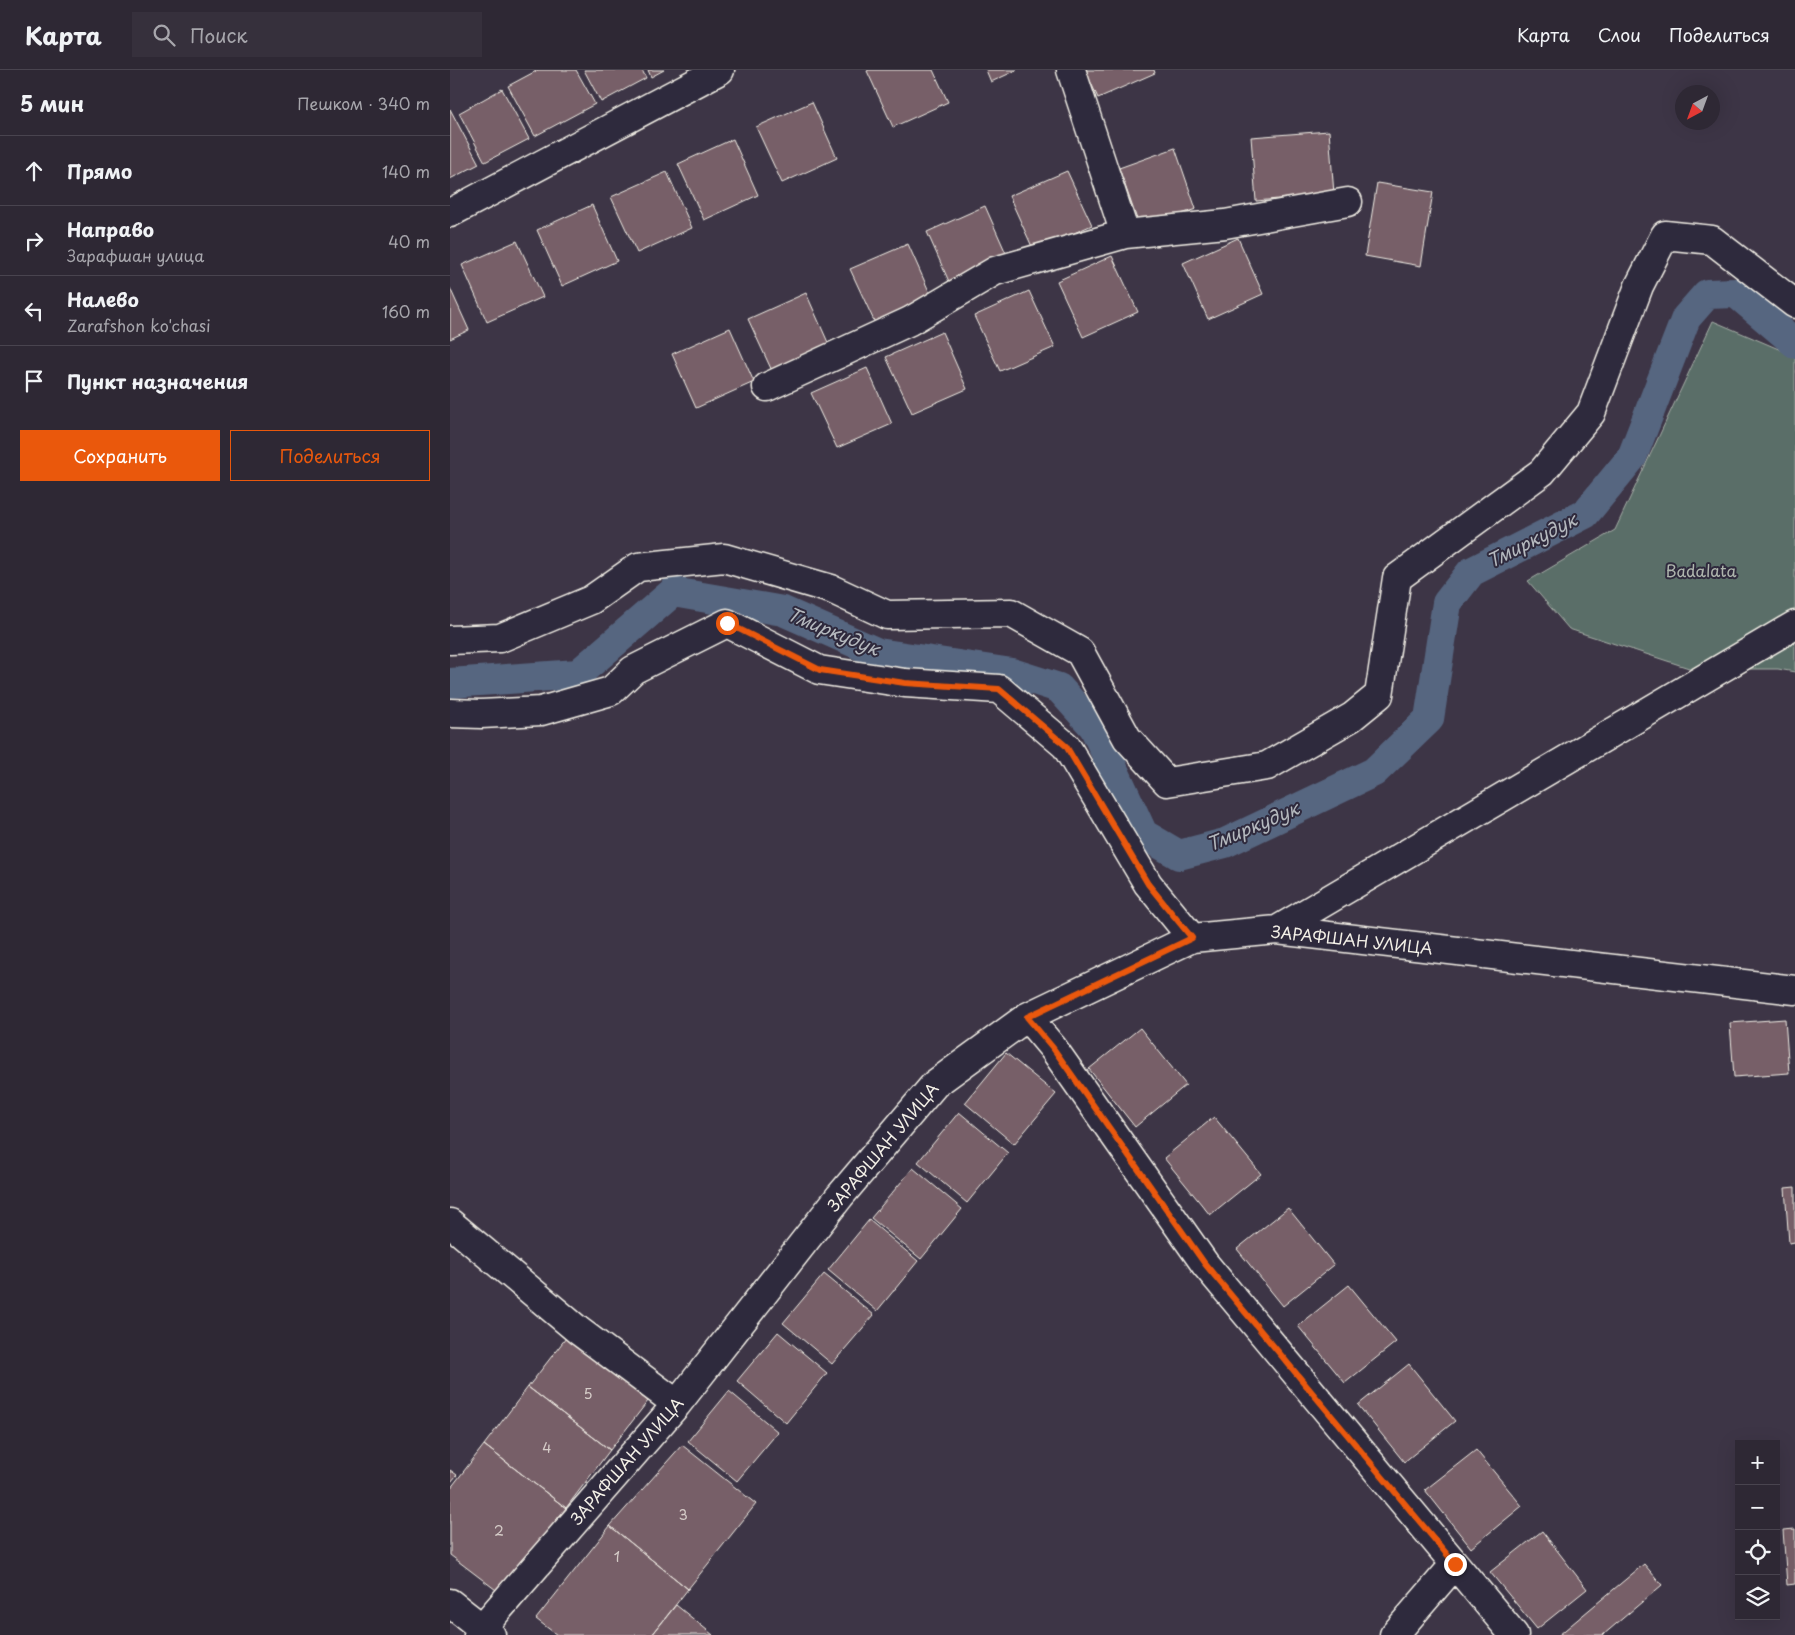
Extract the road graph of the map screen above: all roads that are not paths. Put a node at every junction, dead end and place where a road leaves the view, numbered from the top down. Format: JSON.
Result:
{"nodes":[{"id":1,"x":720,"y":70,"type":"edge"},
{"id":2,"x":1071,"y":70,"type":"edge"},
{"id":3,"x":1348,"y":202,"type":"dead end"},
{"id":4,"x":450,"y":213,"type":"edge"},
{"id":5,"x":1125,"y":234,"type":"junction"},
{"id":6,"x":1795,"y":304,"type":"edge"},
{"id":7,"x":766,"y":387,"type":"dead end"},
{"id":8,"x":1795,"y":625,"type":"edge"},
{"id":9,"x":450,"y":640,"type":"edge"},
{"id":10,"x":450,"y":713,"type":"edge"},
{"id":11,"x":1277,"y":930,"type":"junction"},
{"id":12,"x":1192,"y":938,"type":"junction"},
{"id":13,"x":1795,"y":990,"type":"edge"},
{"id":14,"x":1027,"y":1017,"type":"junction"},
{"id":15,"x":450,"y":1223,"type":"edge"},
{"id":16,"x":677,"y":1404,"type":"junction"},
{"id":17,"x":1455,"y":1564,"type":"junction"},
{"id":18,"x":450,"y":1603,"type":"edge"},
{"id":19,"x":484,"y":1633,"type":"edge"},
{"id":20,"x":1394,"y":1635,"type":"edge"},
{"id":21,"x":1514,"y":1635,"type":"edge"}],
"edges":[{"from":1,"to":4,"type":"street"},
{"from":2,"to":5,"type":"street"},
{"from":3,"to":5,"type":"street"},
{"from":5,"to":7,"type":"street"},
{"from":6,"to":9,"type":"street"},
{"from":8,"to":11,"type":"street"},
{"from":10,"to":12,"type":"street"},
{"from":11,"to":12,"type":"street","name":"ЗАРАФШАН УЛИЦА"},
{"from":11,"to":13,"type":"street","name":"ЗАРАФШАН УЛИЦА"},
{"from":12,"to":14,"type":"street","name":"ЗАРАФШАН УЛИЦА"},
{"from":14,"to":16,"type":"street","name":"ЗАРАФШАН УЛИЦА"},
{"from":14,"to":17,"type":"street"},
{"from":15,"to":16,"type":"street"},
{"from":16,"to":19,"type":"street","name":"ЗАРАФШАН УЛИЦА"},
{"from":17,"to":20,"type":"street"},
{"from":17,"to":21,"type":"street"},
{"from":18,"to":19,"type":"street"}]}
